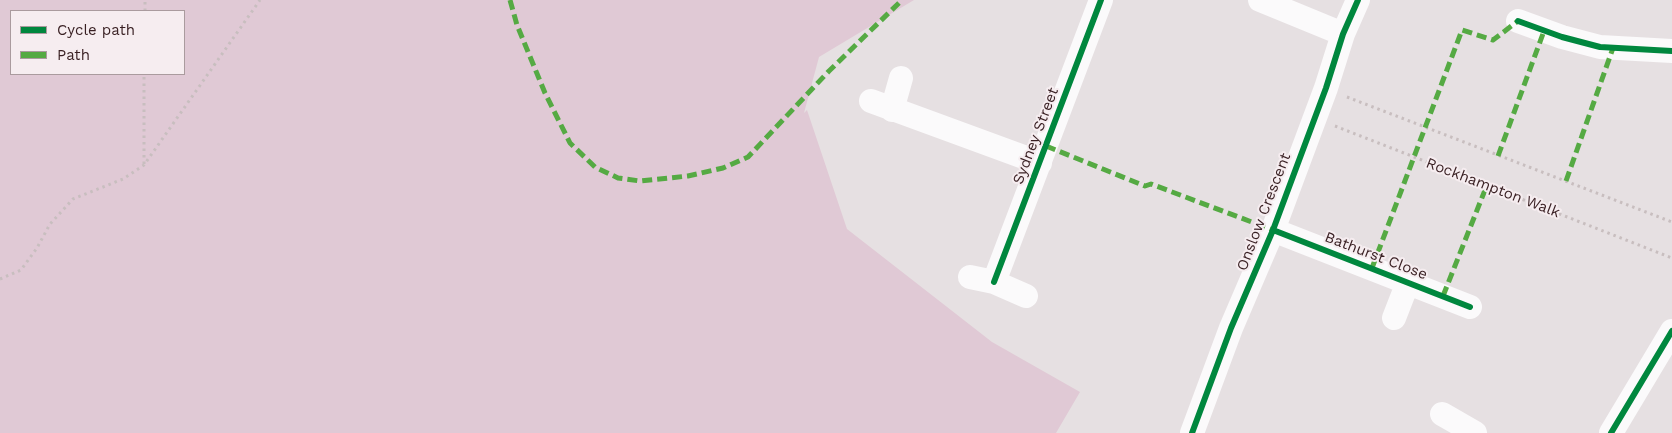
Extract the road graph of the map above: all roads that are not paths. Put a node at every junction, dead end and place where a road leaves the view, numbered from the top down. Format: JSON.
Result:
{"nodes":[{"id":1,"x":1101,"y":0,"type":"edge"},
{"id":2,"x":1260,"y":0,"type":"edge"},
{"id":3,"x":1358,"y":0,"type":"edge"},
{"id":4,"x":1518,"y":22,"type":"dead end"},
{"id":5,"x":1343,"y":34,"type":"junction"},
{"id":6,"x":1672,"y":51,"type":"edge"},
{"id":7,"x":902,"y":78,"type":"dead end"},
{"id":8,"x":1040,"y":163,"type":"junction"},
{"id":9,"x":1273,"y":230,"type":"junction"},
{"id":10,"x":970,"y":277,"type":"dead end"},
{"id":11,"x":994,"y":282,"type":"junction"},
{"id":12,"x":1408,"y":282,"type":"junction"},
{"id":13,"x":1026,"y":296,"type":"dead end"},
{"id":14,"x":1470,"y":306,"type":"dead end"},
{"id":15,"x":1394,"y":318,"type":"dead end"},
{"id":16,"x":1672,"y":331,"type":"edge"},
{"id":17,"x":1448,"y":423,"type":"edge"},
{"id":18,"x":1192,"y":433,"type":"edge"},
{"id":19,"x":1475,"y":433,"type":"edge"},
{"id":20,"x":1611,"y":433,"type":"edge"}],
"edges":[{"from":1,"to":8,"type":"street","name":"Sydney Street"},
{"from":2,"to":5,"type":"street"},
{"from":3,"to":5,"type":"street","name":"Onslow Crescent"},
{"from":4,"to":6,"type":"street"},
{"from":5,"to":9,"type":"street","name":"Onslow Crescent"},
{"from":7,"to":8,"type":"street"},
{"from":8,"to":11,"type":"street","name":"Sydney Street"},
{"from":9,"to":12,"type":"street","name":"Bathurst Close"},
{"from":9,"to":18,"type":"street","name":"Onslow Crescent"},
{"from":10,"to":11,"type":"street"},
{"from":11,"to":13,"type":"street"},
{"from":12,"to":14,"type":"street","name":"Bathurst Close"},
{"from":12,"to":15,"type":"street"},
{"from":16,"to":20,"type":"street"},
{"from":17,"to":19,"type":"street"}]}
